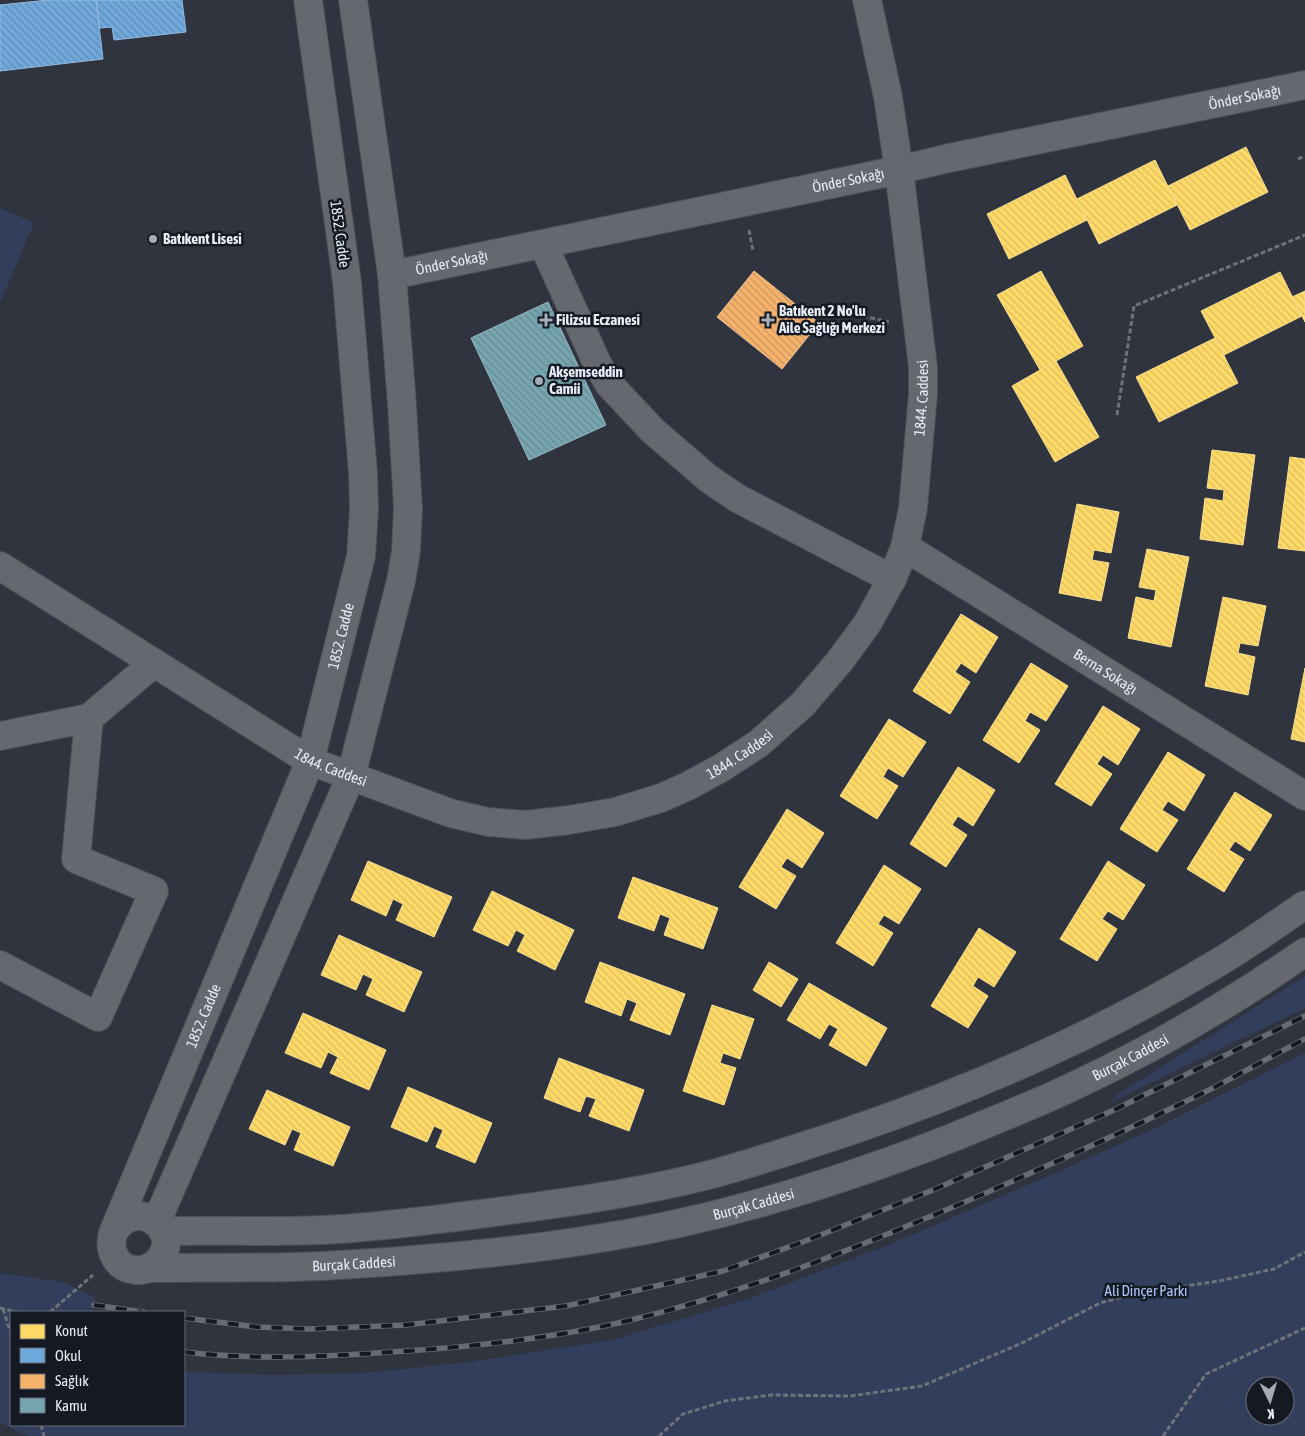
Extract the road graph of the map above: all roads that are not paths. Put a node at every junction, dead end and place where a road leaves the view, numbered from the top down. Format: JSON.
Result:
{"nodes":[{"id":1,"x":308,"y":0,"type":"edge"},
{"id":2,"x":353,"y":0,"type":"edge"},
{"id":3,"x":867,"y":0,"type":"edge"},
{"id":4,"x":1305,"y":85,"type":"edge"},
{"id":5,"x":899,"y":170,"type":"junction"},
{"id":6,"x":543,"y":244,"type":"junction"},
{"id":7,"x":392,"y":275,"type":"junction"},
{"id":8,"x":906,"y":547,"type":"junction"},
{"id":9,"x":0,"y":566,"type":"edge"},
{"id":10,"x":892,"y":579,"type":"junction"},
{"id":11,"x":154,"y":663,"type":"junction"},
{"id":12,"x":89,"y":718,"type":"junction"},
{"id":13,"x":0,"y":736,"type":"edge"},
{"id":14,"x":310,"y":761,"type":"junction"},
{"id":15,"x":351,"y":776,"type":"junction"},
{"id":16,"x":1305,"y":796,"type":"edge"},
{"id":17,"x":1305,"y":905,"type":"edge"},
{"id":18,"x":1305,"y":952,"type":"edge"},
{"id":19,"x":0,"y":965,"type":"edge"},
{"id":20,"x":159,"y":1227,"type":"junction"},
{"id":21,"x":114,"y":1245,"type":"junction"},
{"id":22,"x":149,"y":1268,"type":"junction"}],
"edges":[{"from":1,"to":14,"type":"street","name":"1852. Cadde"},
{"from":2,"to":7,"type":"street"},
{"from":3,"to":5,"type":"street","name":"1844. Caddesi"},
{"from":4,"to":5,"type":"street","name":"Önder Sokağı"},
{"from":5,"to":6,"type":"street","name":"Önder Sokağı"},
{"from":5,"to":8,"type":"street","name":"1844. Caddesi"},
{"from":6,"to":7,"type":"street","name":"Önder Sokağı"},
{"from":6,"to":10,"type":"street"},
{"from":7,"to":15,"type":"street"},
{"from":8,"to":10,"type":"street","name":"1844. Caddesi"},
{"from":8,"to":16,"type":"street","name":"Berna Sokağı"},
{"from":9,"to":11,"type":"street","name":"1844. Caddesi"},
{"from":10,"to":15,"type":"street","name":"1844. Caddesi"},
{"from":11,"to":12,"type":"street"},
{"from":11,"to":14,"type":"street","name":"1844. Caddesi"},
{"from":12,"to":13,"type":"street"},
{"from":12,"to":19,"type":"street"},
{"from":14,"to":15,"type":"street","name":"1844. Caddesi"},
{"from":14,"to":21,"type":"street","name":"1852. Cadde"},
{"from":15,"to":20,"type":"street"},
{"from":17,"to":20,"type":"street"},
{"from":18,"to":22,"type":"street","name":"Burçak Caddesi"},
{"from":20,"to":21,"type":"street"},
{"from":20,"to":22,"type":"street"},
{"from":21,"to":22,"type":"street","name":"Burçak Caddesi"}]}
